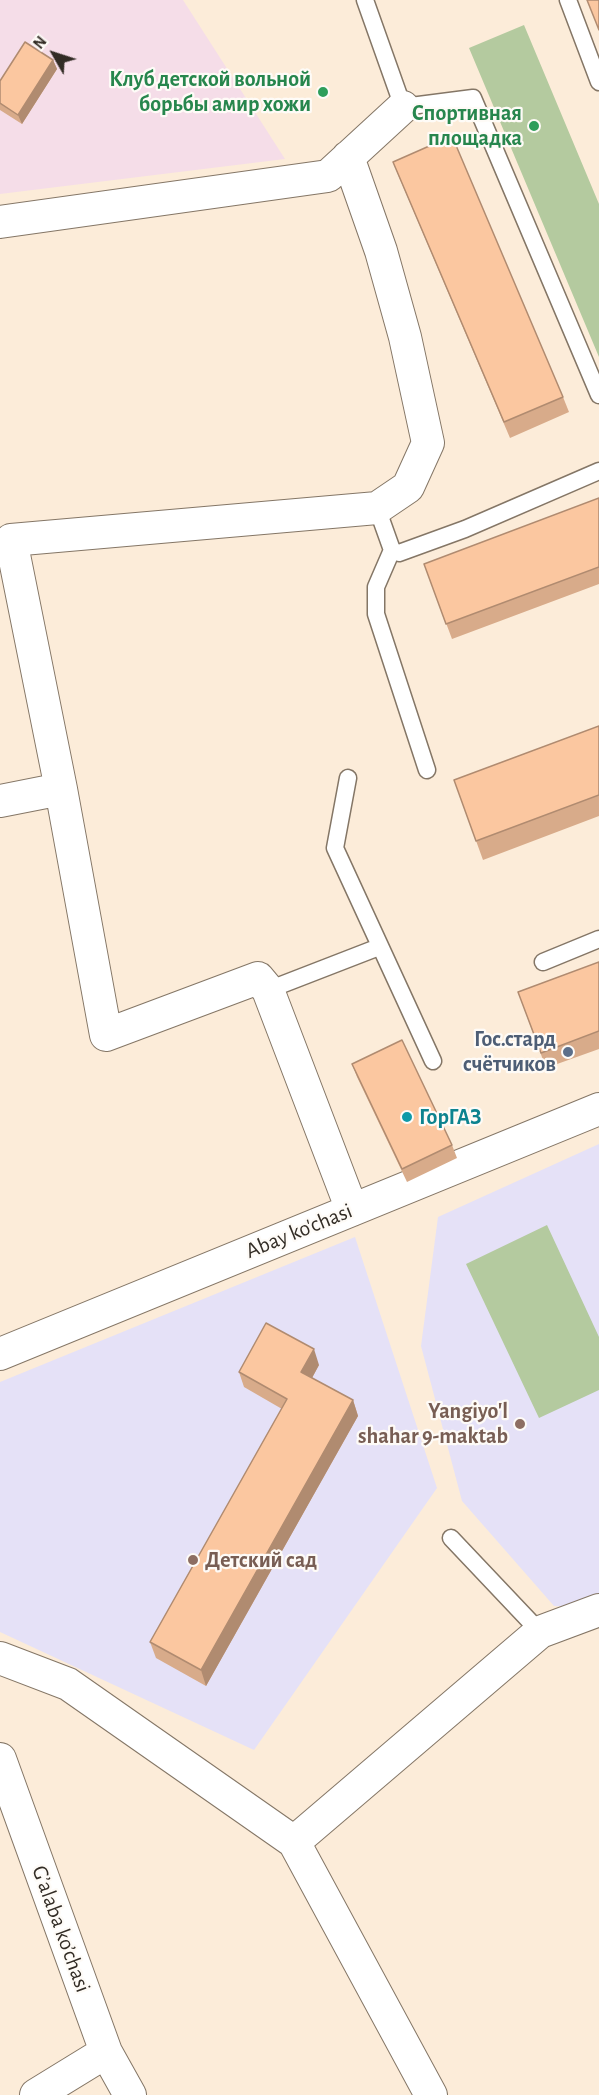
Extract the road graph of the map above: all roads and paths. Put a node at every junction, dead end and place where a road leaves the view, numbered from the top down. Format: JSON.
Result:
{"nodes":[{"id":1,"x":365,"y":0,"type":"edge"},
{"id":2,"x":568,"y":0,"type":"edge"},
{"id":3,"x":599,"y":82,"type":"edge"},
{"id":4,"x":403,"y":107,"type":"junction"},
{"id":5,"x":348,"y":157,"type":"junction"},
{"id":6,"x":0,"y":222,"type":"edge"},
{"id":7,"x":599,"y":395,"type":"edge"},
{"id":8,"x":599,"y":471,"type":"edge"},
{"id":9,"x":377,"y":508,"type":"junction"},
{"id":10,"x":392,"y":550,"type":"junction"},
{"id":11,"x":427,"y":770,"type":"dead end"},
{"id":12,"x":348,"y":778,"type":"dead end"},
{"id":13,"x":61,"y":789,"type":"junction"},
{"id":14,"x":0,"y":801,"type":"edge"},
{"id":15,"x":599,"y":939,"type":"edge"},
{"id":16,"x":379,"y":947,"type":"junction"},
{"id":17,"x":543,"y":962,"type":"dead end"},
{"id":18,"x":268,"y":990,"type":"junction"},
{"id":19,"x":433,"y":1061,"type":"dead end"},
{"id":20,"x":599,"y":1109,"type":"edge"},
{"id":21,"x":352,"y":1210,"type":"junction"},
{"id":22,"x":0,"y":1354,"type":"edge"},
{"id":23,"x":451,"y":1538,"type":"dead end"},
{"id":24,"x":599,"y":1610,"type":"edge"},
{"id":25,"x":540,"y":1632,"type":"junction"},
{"id":26,"x":0,"y":1658,"type":"edge"},
{"id":27,"x":0,"y":1759,"type":"edge"},
{"id":28,"x":294,"y":1842,"type":"junction"},
{"id":29,"x":106,"y":2052,"type":"junction"},
{"id":30,"x":36,"y":2095,"type":"edge"},
{"id":31,"x":130,"y":2095,"type":"edge"},
{"id":32,"x":431,"y":2095,"type":"edge"}],
"edges":[{"from":1,"to":4,"type":"lane"},
{"from":2,"to":3,"type":"lane"},
{"from":4,"to":5,"type":"street"},
{"from":4,"to":7,"type":"lane"},
{"from":5,"to":6,"type":"street"},
{"from":5,"to":9,"type":"street"},
{"from":8,"to":10,"type":"lane"},
{"from":9,"to":10,"type":"lane"},
{"from":9,"to":13,"type":"street"},
{"from":10,"to":11,"type":"lane"},
{"from":12,"to":16,"type":"lane"},
{"from":13,"to":14,"type":"street"},
{"from":13,"to":18,"type":"street"},
{"from":15,"to":17,"type":"lane"},
{"from":16,"to":18,"type":"lane"},
{"from":16,"to":19,"type":"lane"},
{"from":18,"to":21,"type":"street"},
{"from":20,"to":21,"type":"street","name":"Abay ko'chasi"},
{"from":21,"to":22,"type":"street","name":"Abay ko'chasi"},
{"from":23,"to":25,"type":"lane"},
{"from":24,"to":25,"type":"street"},
{"from":25,"to":28,"type":"street"},
{"from":26,"to":28,"type":"street"},
{"from":27,"to":29,"type":"street","name":"G’alaba ko’chasi"},
{"from":28,"to":32,"type":"street"},
{"from":29,"to":30,"type":"street"},
{"from":29,"to":31,"type":"street","name":"G’alaba ko’chasi"}]}
